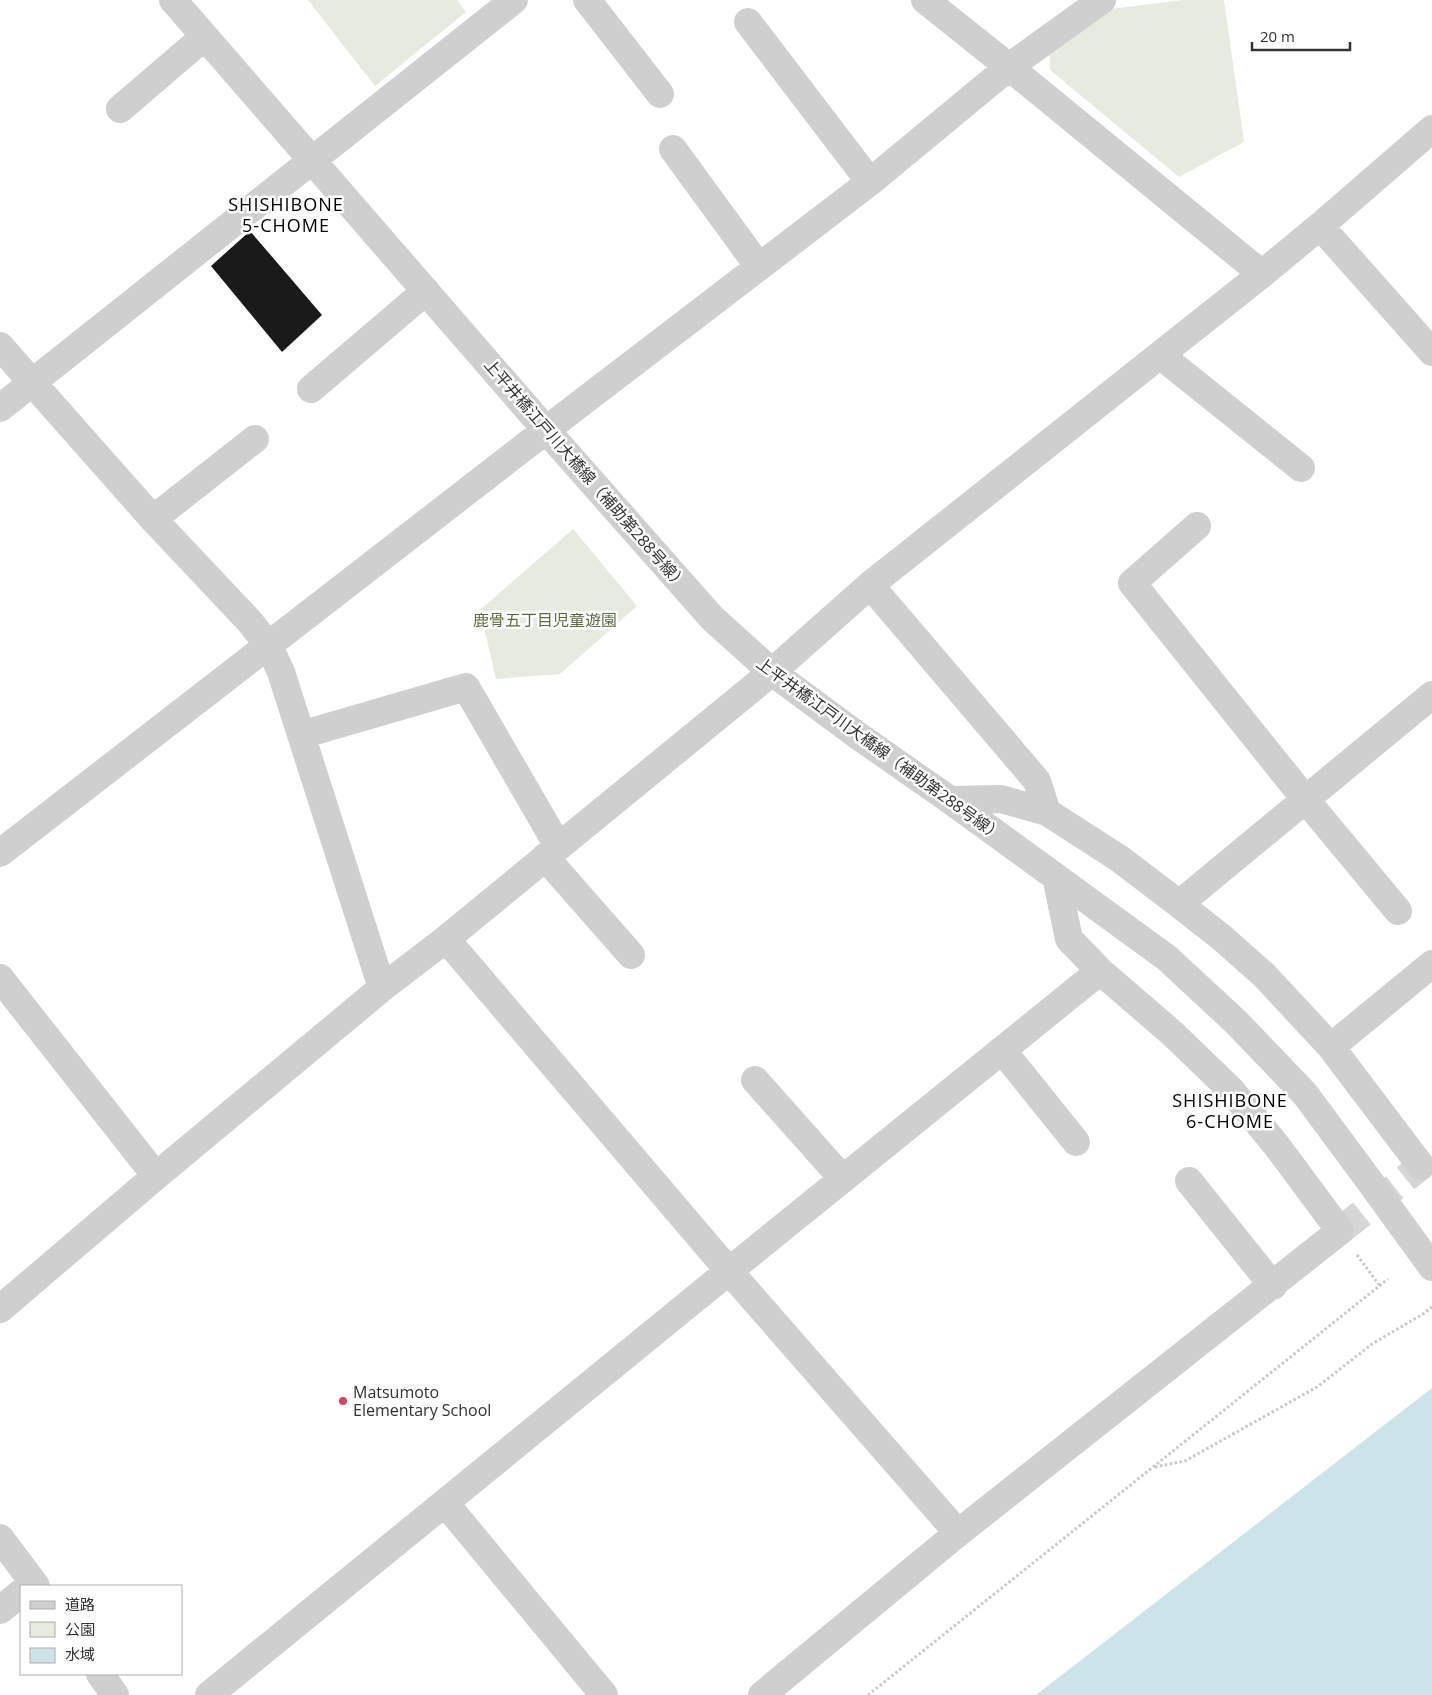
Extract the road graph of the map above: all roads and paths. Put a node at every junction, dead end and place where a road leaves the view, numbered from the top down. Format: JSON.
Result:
{"nodes":[{"id":1,"x":173,"y":0,"type":"edge"},
{"id":2,"x":514,"y":0,"type":"edge"},
{"id":3,"x":587,"y":0,"type":"edge"},
{"id":4,"x":925,"y":0,"type":"edge"},
{"id":5,"x":1102,"y":0,"type":"edge"},
{"id":6,"x":748,"y":22,"type":"dead end"},
{"id":7,"x":204,"y":37,"type":"junction"},
{"id":8,"x":1010,"y":67,"type":"junction"},
{"id":9,"x":660,"y":94,"type":"dead end"},
{"id":10,"x":120,"y":109,"type":"dead end"},
{"id":11,"x":1432,"y":129,"type":"edge"},
{"id":12,"x":673,"y":149,"type":"dead end"},
{"id":13,"x":314,"y":160,"type":"junction"},
{"id":14,"x":870,"y":182,"type":"junction"},
{"id":15,"x":1320,"y":226,"type":"junction"},
{"id":16,"x":759,"y":267,"type":"junction"},
{"id":17,"x":1262,"y":274,"type":"junction"},
{"id":18,"x":426,"y":291,"type":"junction"},
{"id":19,"x":0,"y":346,"type":"edge"},
{"id":20,"x":1432,"y":352,"type":"edge"},
{"id":21,"x":1160,"y":355,"type":"junction"},
{"id":22,"x":32,"y":382,"type":"junction"},
{"id":23,"x":310,"y":389,"type":"dead end"},
{"id":24,"x":0,"y":408,"type":"edge"},
{"id":25,"x":546,"y":430,"type":"junction"},
{"id":26,"x":255,"y":439,"type":"dead end"},
{"id":27,"x":1301,"y":468,"type":"dead end"},
{"id":28,"x":153,"y":519,"type":"junction"},
{"id":29,"x":1197,"y":526,"type":"dead end"},
{"id":30,"x":870,"y":586,"type":"junction"},
{"id":31,"x":269,"y":646,"type":"junction"},
{"id":32,"x":772,"y":672,"type":"junction"},
{"id":33,"x":1432,"y":695,"type":"edge"},
{"id":34,"x":301,"y":735,"type":"junction"},
{"id":35,"x":1305,"y":799,"type":"junction"},
{"id":36,"x":950,"y":800,"type":"junction"},
{"id":37,"x":1047,"y":812,"type":"junction"},
{"id":38,"x":552,"y":852,"type":"junction"},
{"id":39,"x":0,"y":853,"type":"edge"},
{"id":40,"x":1056,"y":877,"type":"junction"},
{"id":41,"x":1179,"y":904,"type":"junction"},
{"id":42,"x":1398,"y":911,"type":"dead end"},
{"id":43,"x":446,"y":939,"type":"junction"},
{"id":44,"x":630,"y":955,"type":"dead end"},
{"id":45,"x":1100,"y":971,"type":"junction"},
{"id":46,"x":1428,"y":976,"type":"edge"},
{"id":47,"x":0,"y":978,"type":"edge"},
{"id":48,"x":382,"y":988,"type":"junction"},
{"id":49,"x":1331,"y":1047,"type":"junction"},
{"id":50,"x":1002,"y":1050,"type":"junction"},
{"id":51,"x":755,"y":1080,"type":"dead end"},
{"id":52,"x":1076,"y":1142,"type":"dead end"},
{"id":53,"x":1421,"y":1166,"type":"dead end"},
{"id":54,"x":156,"y":1176,"type":"junction"},
{"id":55,"x":843,"y":1179,"type":"junction"},
{"id":56,"x":1190,"y":1181,"type":"dead end"},
{"id":57,"x":1354,"y":1251,"type":"dead end"},
{"id":58,"x":1432,"y":1267,"type":"edge"},
{"id":59,"x":729,"y":1271,"type":"junction"},
{"id":60,"x":1388,"y":1279,"type":"dead end"},
{"id":61,"x":1273,"y":1286,"type":"junction"},
{"id":62,"x":1380,"y":1286,"type":"junction"},
{"id":63,"x":1432,"y":1307,"type":"edge"},
{"id":64,"x":0,"y":1309,"type":"edge"},
{"id":65,"x":1154,"y":1467,"type":"junction"},
{"id":66,"x":445,"y":1503,"type":"junction"},
{"id":67,"x":958,"y":1533,"type":"junction"},
{"id":68,"x":0,"y":1538,"type":"edge"},
{"id":69,"x":29,"y":1585,"type":"edge"},
{"id":70,"x":20,"y":1595,"type":"edge"},
{"id":71,"x":0,"y":1610,"type":"edge"},
{"id":72,"x":101,"y":1675,"type":"edge"},
{"id":73,"x":115,"y":1695,"type":"edge"},
{"id":74,"x":209,"y":1695,"type":"edge"},
{"id":75,"x":604,"y":1695,"type":"edge"},
{"id":76,"x":762,"y":1695,"type":"edge"},
{"id":77,"x":868,"y":1695,"type":"edge"}],
"edges":[{"from":1,"to":7,"type":"street","name":"上平井橋江戸川大橋線（補助第288号線）"},
{"from":2,"to":13,"type":"street"},
{"from":3,"to":9,"type":"street"},
{"from":4,"to":8,"type":"street"},
{"from":5,"to":8,"type":"street"},
{"from":6,"to":14,"type":"street"},
{"from":7,"to":10,"type":"street"},
{"from":7,"to":13,"type":"street","name":"上平井橋江戸川大橋線（補助第288号線）"},
{"from":8,"to":14,"type":"street"},
{"from":8,"to":17,"type":"street"},
{"from":11,"to":15,"type":"street"},
{"from":12,"to":16,"type":"street"},
{"from":13,"to":18,"type":"street","name":"上平井橋江戸川大橋線（補助第288号線）"},
{"from":13,"to":22,"type":"street"},
{"from":14,"to":16,"type":"street"},
{"from":15,"to":17,"type":"street"},
{"from":15,"to":20,"type":"street"},
{"from":16,"to":25,"type":"street"},
{"from":17,"to":21,"type":"street"},
{"from":18,"to":23,"type":"street"},
{"from":18,"to":25,"type":"street","name":"上平井橋江戸川大橋線（補助第288号線）"},
{"from":19,"to":22,"type":"street"},
{"from":21,"to":27,"type":"street"},
{"from":21,"to":30,"type":"street"},
{"from":22,"to":24,"type":"street"},
{"from":22,"to":28,"type":"street"},
{"from":25,"to":31,"type":"street"},
{"from":25,"to":32,"type":"street","name":"上平井橋江戸川大橋線（補助第288号線）"},
{"from":26,"to":28,"type":"street"},
{"from":28,"to":31,"type":"street"},
{"from":29,"to":35,"type":"street"},
{"from":30,"to":32,"type":"street"},
{"from":30,"to":37,"type":"street"},
{"from":31,"to":34,"type":"street"},
{"from":31,"to":39,"type":"street"},
{"from":32,"to":36,"type":"street","name":"上平井橋江戸川大橋線（補助第288号線）"},
{"from":32,"to":38,"type":"street"},
{"from":33,"to":35,"type":"street"},
{"from":34,"to":38,"type":"street"},
{"from":34,"to":48,"type":"street"},
{"from":35,"to":41,"type":"street"},
{"from":35,"to":42,"type":"street"},
{"from":36,"to":37,"type":"street"},
{"from":36,"to":40,"type":"street","name":"上平井橋江戸川大橋線（補助第288号線）"},
{"from":37,"to":41,"type":"street"},
{"from":38,"to":43,"type":"street"},
{"from":38,"to":44,"type":"street"},
{"from":40,"to":45,"type":"street"},
{"from":40,"to":58,"type":"street","name":"上平井橋江戸川大橋線（補助第288号線）","bridge":true},
{"from":41,"to":49,"type":"street"},
{"from":43,"to":48,"type":"street"},
{"from":43,"to":59,"type":"street"},
{"from":45,"to":50,"type":"street"},
{"from":45,"to":61,"type":"street"},
{"from":46,"to":49,"type":"street"},
{"from":47,"to":54,"type":"street"},
{"from":48,"to":54,"type":"street"},
{"from":49,"to":53,"type":"street"},
{"from":50,"to":52,"type":"street"},
{"from":50,"to":55,"type":"street"},
{"from":51,"to":55,"type":"street"},
{"from":54,"to":64,"type":"street"},
{"from":55,"to":59,"type":"street"},
{"from":56,"to":61,"type":"street"},
{"from":57,"to":62,"type":"path"},
{"from":59,"to":66,"type":"street"},
{"from":59,"to":67,"type":"street"},
{"from":60,"to":62,"type":"path"},
{"from":61,"to":67,"type":"street"},
{"from":62,"to":65,"type":"path"},
{"from":63,"to":65,"type":"path"},
{"from":65,"to":77,"type":"path"},
{"from":66,"to":74,"type":"street"},
{"from":66,"to":75,"type":"street"},
{"from":67,"to":76,"type":"street"},
{"from":68,"to":69,"type":"street"},
{"from":70,"to":71,"type":"street"},
{"from":72,"to":73,"type":"street"}]}
